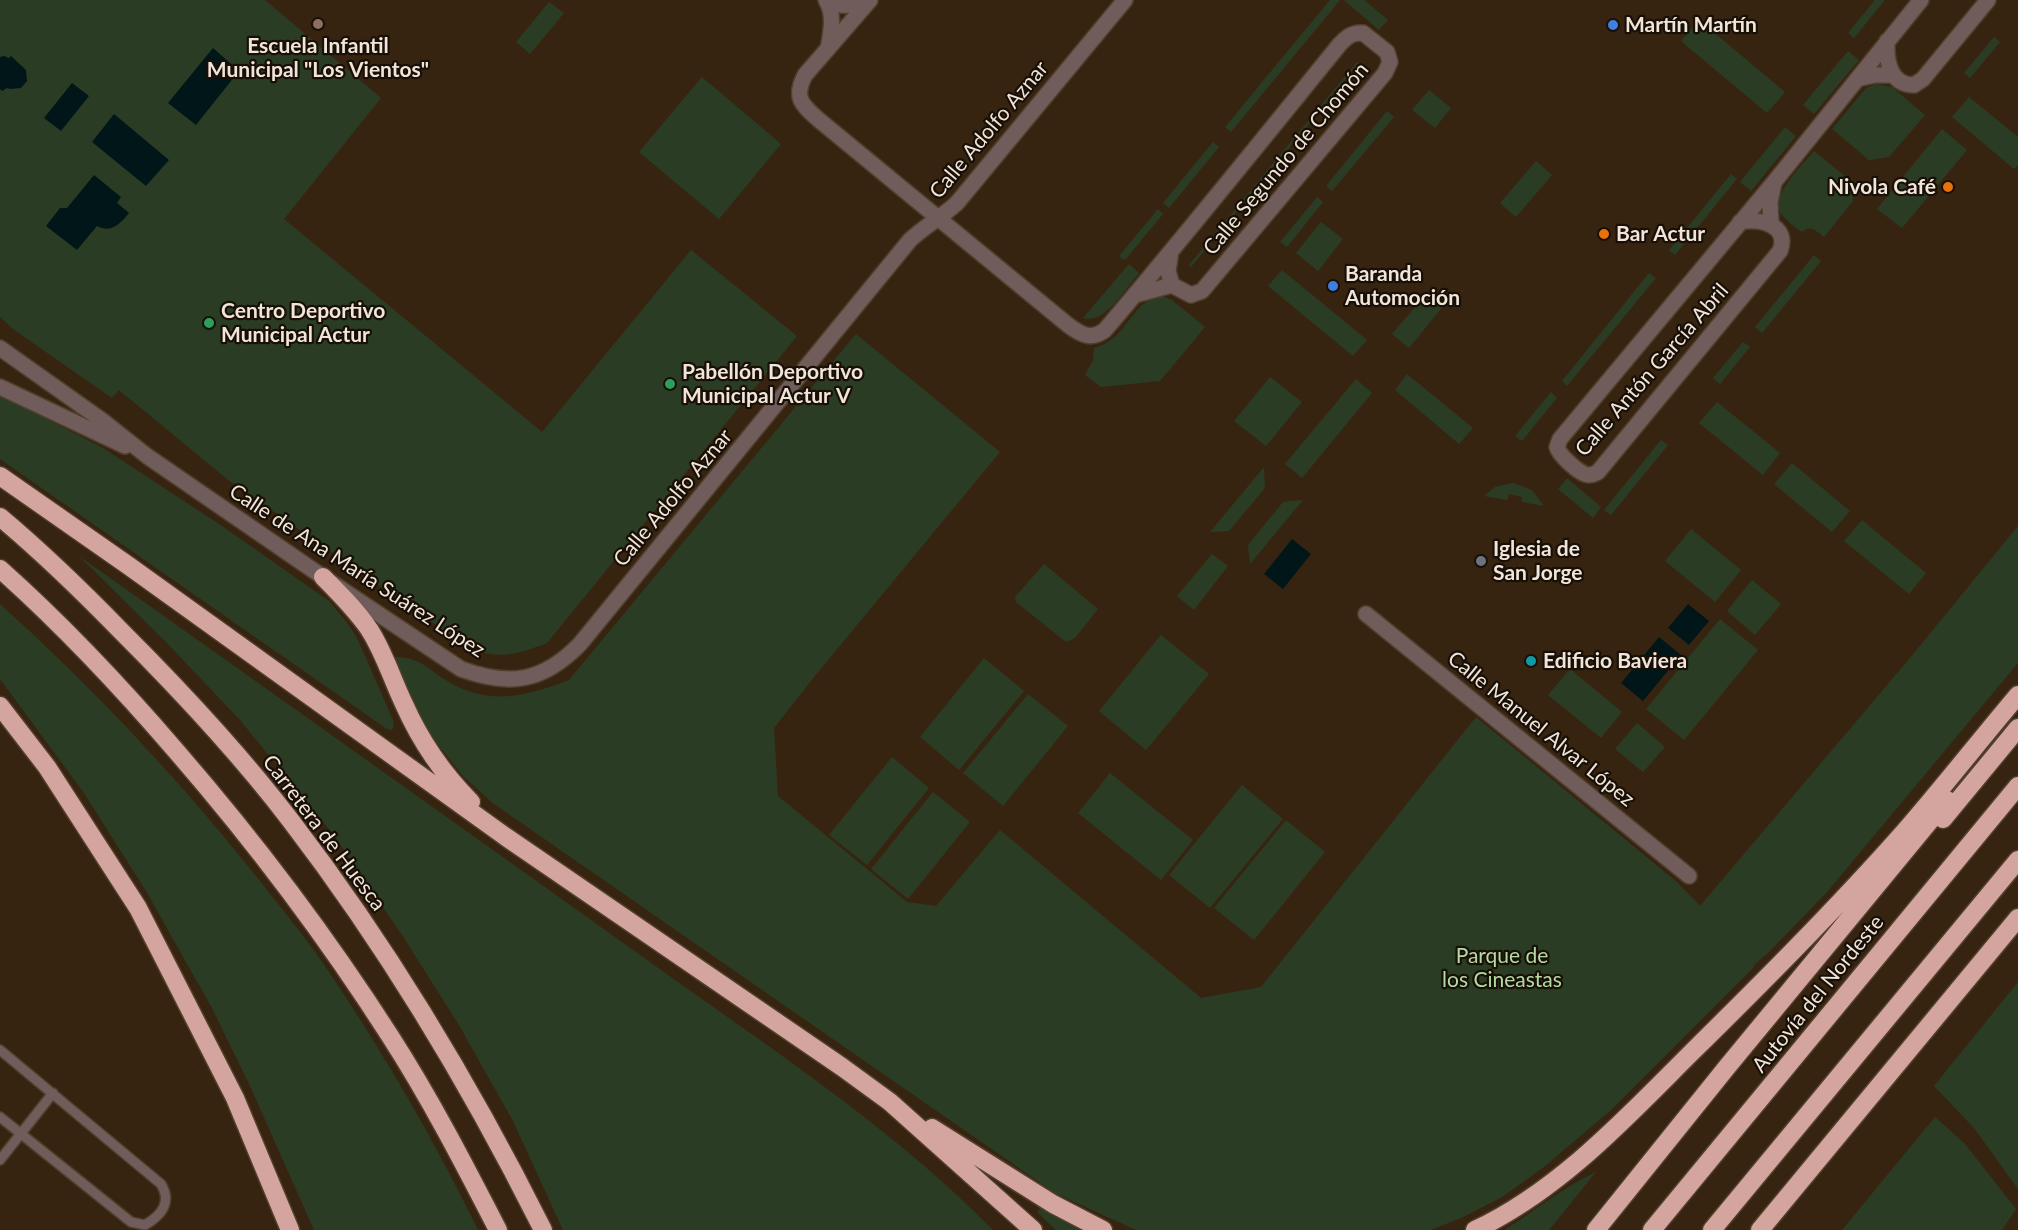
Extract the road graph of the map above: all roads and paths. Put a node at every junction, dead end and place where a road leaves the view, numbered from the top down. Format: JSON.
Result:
{"nodes":[{"id":1,"x":868,"y":0,"type":"edge"},
{"id":2,"x":1125,"y":0,"type":"edge"},
{"id":3,"x":1921,"y":0,"type":"edge"},
{"id":4,"x":1988,"y":0,"type":"edge"},
{"id":5,"x":827,"y":1,"type":"edge"},
{"id":6,"x":1887,"y":41,"type":"junction"},
{"id":7,"x":828,"y":49,"type":"junction"},
{"id":8,"x":1892,"y":75,"type":"junction"},
{"id":9,"x":1857,"y":79,"type":"junction"},
{"id":10,"x":1775,"y":181,"type":"junction"},
{"id":11,"x":940,"y":219,"type":"junction"},
{"id":12,"x":1740,"y":222,"type":"junction"},
{"id":13,"x":1771,"y":224,"type":"junction"},
{"id":14,"x":1171,"y":250,"type":"junction"},
{"id":15,"x":1172,"y":285,"type":"junction"},
{"id":16,"x":1135,"y":295,"type":"junction"},
{"id":17,"x":0,"y":348,"type":"edge"},
{"id":18,"x":0,"y":387,"type":"edge"},
{"id":19,"x":147,"y":456,"type":"junction"},
{"id":20,"x":0,"y":476,"type":"edge"},
{"id":21,"x":0,"y":517,"type":"edge"},
{"id":22,"x":0,"y":569,"type":"edge"},
{"id":23,"x":323,"y":577,"type":"junction"},
{"id":24,"x":1366,"y":615,"type":"dead end"},
{"id":25,"x":555,"y":666,"type":"joint"},
{"id":26,"x":2018,"y":695,"type":"edge"},
{"id":27,"x":0,"y":705,"type":"edge"},
{"id":28,"x":2018,"y":712,"type":"edge"},
{"id":29,"x":2018,"y":728,"type":"edge"},
{"id":30,"x":2018,"y":786,"type":"edge"},
{"id":31,"x":506,"y":837,"type":"junction"},
{"id":32,"x":2018,"y":860,"type":"edge"},
{"id":33,"x":1689,"y":876,"type":"dead end"},
{"id":34,"x":2018,"y":918,"type":"edge"},
{"id":35,"x":0,"y":1050,"type":"edge"},
{"id":36,"x":53,"y":1093,"type":"junction"},
{"id":37,"x":890,"y":1102,"type":"junction"},
{"id":38,"x":0,"y":1117,"type":"edge"},
{"id":39,"x":21,"y":1134,"type":"junction"},
{"id":40,"x":0,"y":1160,"type":"edge"},
{"id":41,"x":290,"y":1230,"type":"edge"},
{"id":42,"x":498,"y":1230,"type":"edge"},
{"id":43,"x":543,"y":1230,"type":"edge"},
{"id":44,"x":1033,"y":1230,"type":"edge"},
{"id":45,"x":1103,"y":1230,"type":"edge"},
{"id":46,"x":1475,"y":1230,"type":"edge"},
{"id":47,"x":1598,"y":1230,"type":"edge"},
{"id":48,"x":1652,"y":1230,"type":"edge"},
{"id":49,"x":1712,"y":1230,"type":"edge"},
{"id":50,"x":1760,"y":1230,"type":"edge"}],
"edges":[{"from":1,"to":5,"type":"street"},
{"from":1,"to":7,"type":"street"},
{"from":2,"to":11,"type":"street","name":"Calle Adolfo Aznar"},
{"from":3,"to":6,"type":"street","name":"Calle Antón García Abril"},
{"from":4,"to":8,"type":"street"},
{"from":5,"to":7,"type":"street"},
{"from":6,"to":8,"type":"street"},
{"from":6,"to":9,"type":"street","name":"Calle Antón García Abril"},
{"from":7,"to":11,"type":"street","name":"Calle Segundo de Chomón"},
{"from":8,"to":9,"type":"street"},
{"from":9,"to":10,"type":"street","name":"Calle Antón García Abril"},
{"from":10,"to":12,"type":"street","name":"Calle Antón García Abril"},
{"from":10,"to":13,"type":"street","name":"Calle Antón García Abril"},
{"from":11,"to":16,"type":"street","name":"Calle Segundo de Chomón"},
{"from":11,"to":25,"type":"street","name":"Calle Adolfo Aznar"},
{"from":12,"to":13,"type":"street"},
{"from":12,"to":13,"type":"street","name":"Calle Antón García Abril"},
{"from":14,"to":15,"type":"street","name":"Calle Segundo de Chomón"},
{"from":14,"to":15,"type":"street","name":"Calle Segundo de Chomón"},
{"from":14,"to":16,"type":"street","name":"Calle Segundo de Chomón"},
{"from":15,"to":16,"type":"street","name":"Calle Segundo de Chomón"},
{"from":17,"to":19,"type":"street","name":"Calle de Ana María Suárez López"},
{"from":18,"to":19,"type":"street","name":"Calle de Ana María Suárez López"},
{"from":19,"to":23,"type":"street","name":"Calle de Ana María Suárez López"},
{"from":20,"to":31,"type":"highway"},
{"from":21,"to":43,"type":"highway","name":"Carretera de Huesca"},
{"from":22,"to":42,"type":"highway"},
{"from":23,"to":25,"type":"street","name":"Calle de Ana María Suárez López"},
{"from":23,"to":31,"type":"highway"},
{"from":24,"to":33,"type":"street","name":"Calle Manuel Alvar López"},
{"from":26,"to":46,"type":"highway"},
{"from":27,"to":41,"type":"highway"},
{"from":28,"to":47,"type":"highway"},
{"from":29,"to":47,"type":"highway"},
{"from":30,"to":48,"type":"highway","name":"Autovía del Nordeste"},
{"from":31,"to":37,"type":"highway"},
{"from":32,"to":49,"type":"highway"},
{"from":34,"to":50,"type":"highway"},
{"from":35,"to":36,"type":"lane"},
{"from":36,"to":39,"type":"lane"},
{"from":36,"to":39,"type":"lane"},
{"from":37,"to":44,"type":"highway"},
{"from":37,"to":45,"type":"highway"},
{"from":38,"to":39,"type":"lane"},
{"from":39,"to":40,"type":"lane"}]}
